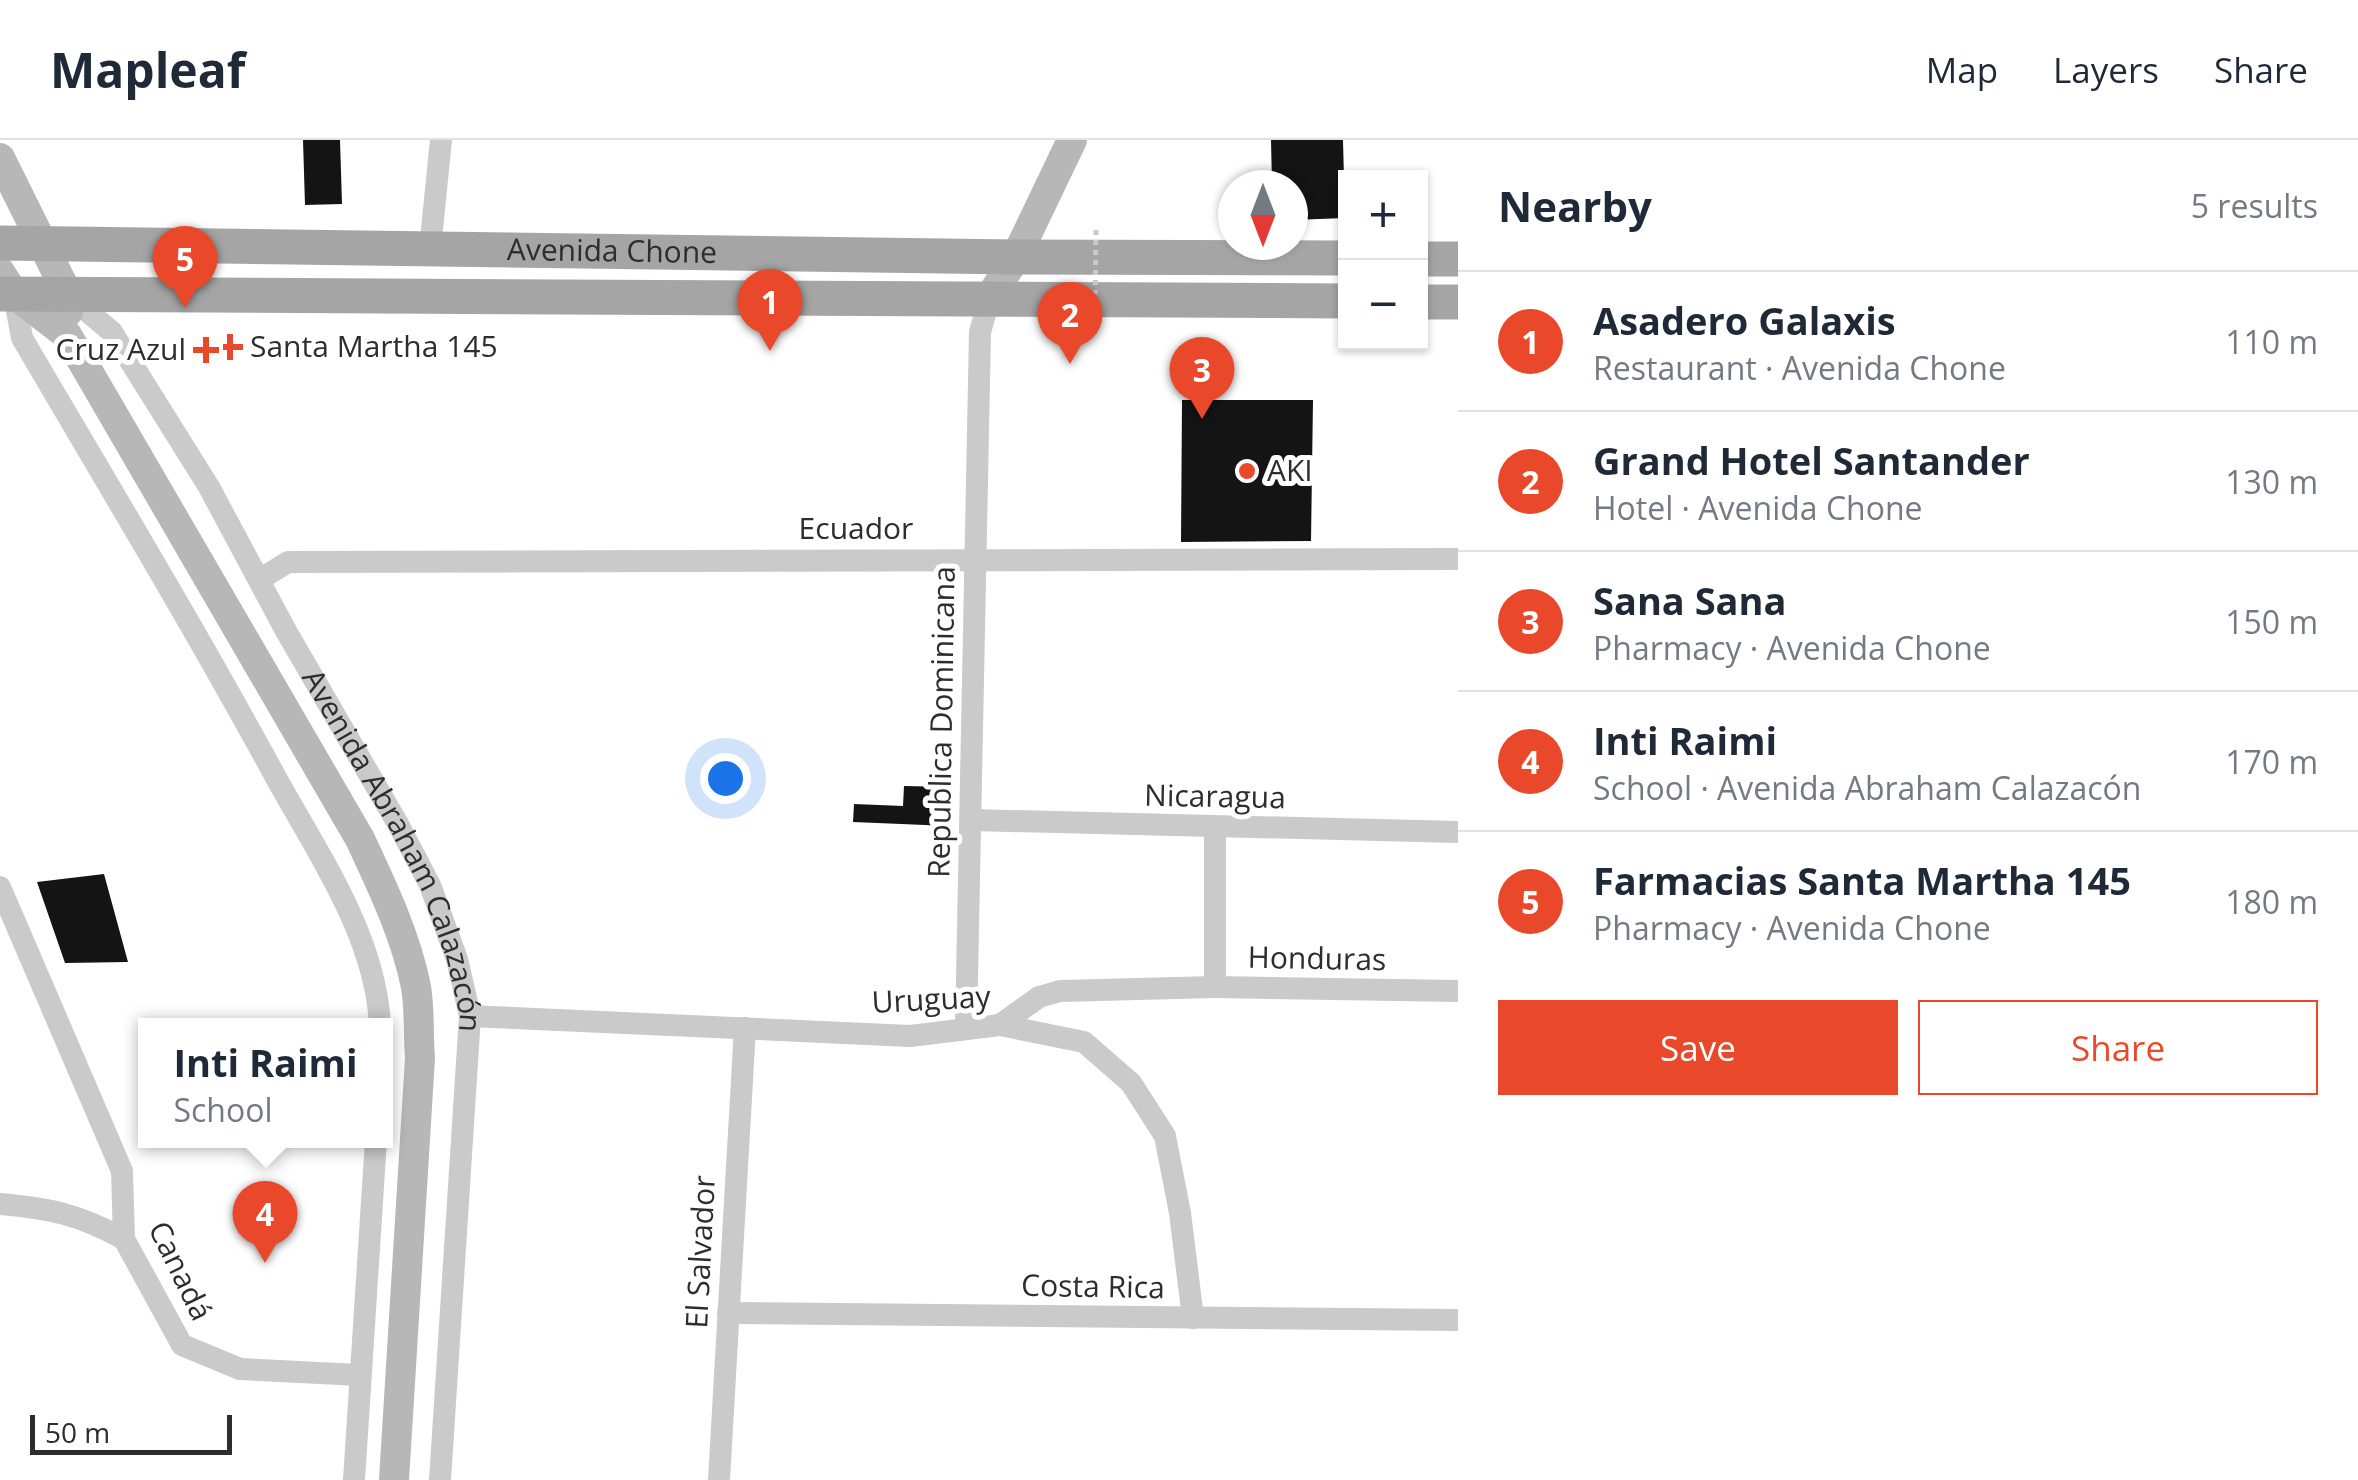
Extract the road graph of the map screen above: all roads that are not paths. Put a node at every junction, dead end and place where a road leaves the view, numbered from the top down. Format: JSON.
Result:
{"nodes":[{"id":1,"x":441,"y":140,"type":"edge"},
{"id":2,"x":1072,"y":140,"type":"edge"},
{"id":3,"x":0,"y":158,"type":"edge"},
{"id":4,"x":0,"y":243,"type":"edge"},
{"id":5,"x":44,"y":245,"type":"junction"},
{"id":6,"x":430,"y":249,"type":"junction"},
{"id":7,"x":1016,"y":257,"type":"junction"},
{"id":8,"x":1338,"y":258,"type":"edge"},
{"id":9,"x":1428,"y":258,"type":"edge"},
{"id":10,"x":1458,"y":259,"type":"edge"},
{"id":11,"x":5,"y":287,"type":"edge"},
{"id":12,"x":68,"y":295,"type":"junction"},
{"id":13,"x":990,"y":298,"type":"junction"},
{"id":14,"x":1338,"y":301,"type":"edge"},
{"id":15,"x":1428,"y":302,"type":"edge"},
{"id":16,"x":1458,"y":302,"type":"edge"},
{"id":17,"x":67,"y":335,"type":"junction"},
{"id":18,"x":1458,"y":558,"type":"edge"},
{"id":19,"x":974,"y":559,"type":"junction"},
{"id":20,"x":259,"y":580,"type":"junction"},
{"id":21,"x":971,"y":820,"type":"junction"},
{"id":22,"x":1215,"y":828,"type":"junction"},
{"id":23,"x":1458,"y":832,"type":"edge"},
{"id":24,"x":0,"y":887,"type":"edge"},
{"id":25,"x":1215,"y":987,"type":"junction"},
{"id":26,"x":1458,"y":991,"type":"edge"},
{"id":27,"x":470,"y":1016,"type":"junction"},
{"id":28,"x":378,"y":1018,"type":"edge"},
{"id":29,"x":1000,"y":1025,"type":"junction"},
{"id":30,"x":744,"y":1028,"type":"junction"},
{"id":31,"x":966,"y":1028,"type":"junction"},
{"id":32,"x":375,"y":1148,"type":"edge"},
{"id":33,"x":0,"y":1204,"type":"edge"},
{"id":34,"x":124,"y":1240,"type":"junction"},
{"id":35,"x":728,"y":1313,"type":"junction"},
{"id":36,"x":1193,"y":1318,"type":"junction"},
{"id":37,"x":1458,"y":1320,"type":"edge"},
{"id":38,"x":358,"y":1375,"type":"junction"},
{"id":39,"x":354,"y":1480,"type":"edge"},
{"id":40,"x":394,"y":1480,"type":"edge"},
{"id":41,"x":440,"y":1480,"type":"edge"},
{"id":42,"x":718,"y":1480,"type":"edge"}],
"edges":[{"from":1,"to":6,"type":"street"},
{"from":2,"to":7,"type":"main road"},
{"from":3,"to":5,"type":"main road","name":"Avenida Abraham Calazacón"},
{"from":4,"to":5,"type":"main road","name":"Avenida Chone"},
{"from":5,"to":6,"type":"main road","name":"Avenida Chone"},
{"from":5,"to":12,"type":"main road","name":"Avenida Abraham Calazacón"},
{"from":6,"to":7,"type":"main road","name":"Avenida Chone"},
{"from":7,"to":8,"type":"main road","name":"Avenida Chone"},
{"from":7,"to":13,"type":"main road"},
{"from":9,"to":10,"type":"main road"},
{"from":11,"to":12,"type":"main road","name":"Avenida Chone"},
{"from":11,"to":17,"type":"main road","name":"Avenida Abraham Calazacón"},
{"from":11,"to":28,"type":"street","name":"Avenida Abraham Calazacón"},
{"from":12,"to":13,"type":"main road","name":"Avenida Chone"},
{"from":12,"to":17,"type":"main road","name":"Avenida Abraham Calazacón"},
{"from":12,"to":20,"type":"street","name":"Avenida Abraham Calazacón"},
{"from":13,"to":14,"type":"main road","name":"Avenida Chone"},
{"from":13,"to":19,"type":"street","name":"Republica Dominicana"},
{"from":15,"to":16,"type":"main road"},
{"from":17,"to":40,"type":"main road","name":"Avenida Abraham Calazacón"},
{"from":18,"to":19,"type":"street","name":"Ecuador"},
{"from":19,"to":20,"type":"street","name":"Ecuador"},
{"from":19,"to":21,"type":"street","name":"Republica Dominicana"},
{"from":20,"to":27,"type":"street","name":"Avenida Abraham Calazacón"},
{"from":21,"to":22,"type":"street","name":"Nicaragua"},
{"from":21,"to":31,"type":"street","name":"Republica Dominicana"},
{"from":22,"to":23,"type":"street","name":"Nicaragua"},
{"from":22,"to":25,"type":"street","name":"Honduras"},
{"from":24,"to":34,"type":"street","name":"Canadá"},
{"from":25,"to":26,"type":"street","name":"Honduras"},
{"from":25,"to":29,"type":"street"},
{"from":27,"to":30,"type":"street","name":"Uruguay"},
{"from":27,"to":41,"type":"street","name":"Avenida Abraham Calazacón"},
{"from":29,"to":31,"type":"street","name":"Uruguay"},
{"from":29,"to":36,"type":"street","name":"Uruguay"},
{"from":30,"to":31,"type":"street","name":"Uruguay"},
{"from":30,"to":35,"type":"street","name":"El Salvador"},
{"from":32,"to":38,"type":"street"},
{"from":33,"to":34,"type":"street"},
{"from":34,"to":38,"type":"street","name":"Canadá"},
{"from":35,"to":36,"type":"street","name":"Costa Rica"},
{"from":35,"to":42,"type":"street","name":"El Salvador"},
{"from":36,"to":37,"type":"street","name":"Costa Rica"},
{"from":38,"to":39,"type":"street"}]}
